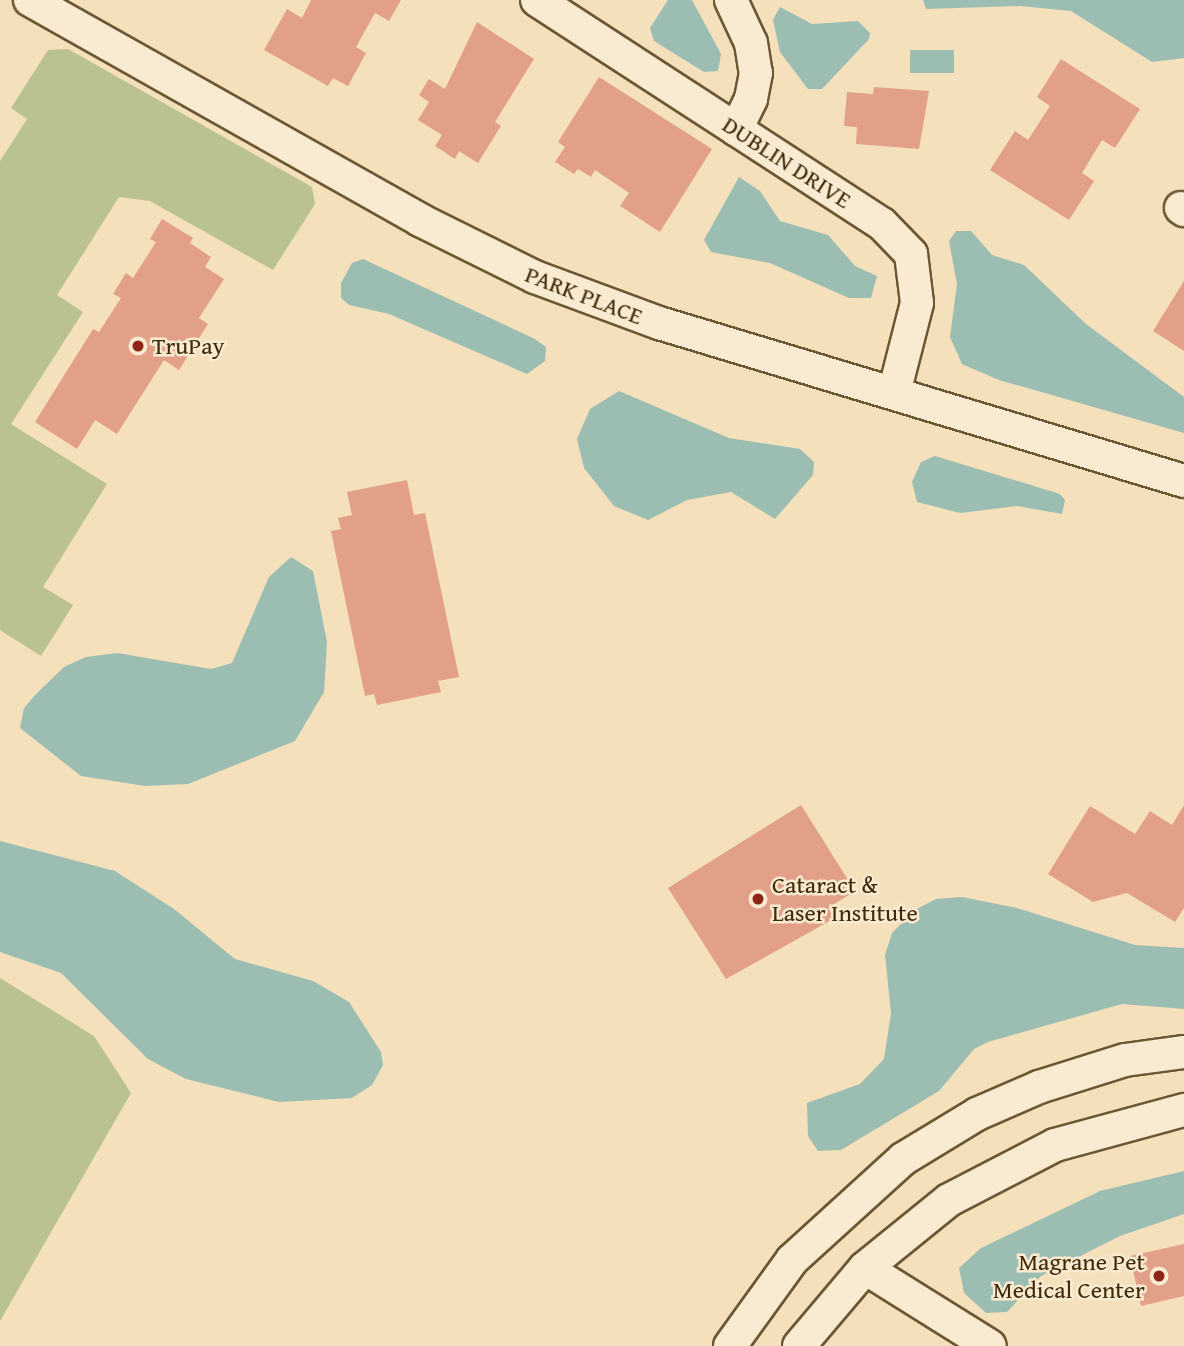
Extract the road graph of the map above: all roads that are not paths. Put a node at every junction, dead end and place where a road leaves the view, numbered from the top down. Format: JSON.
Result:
{"nodes":[{"id":1,"x":30,"y":0,"type":"edge"},
{"id":2,"x":537,"y":0,"type":"edge"},
{"id":3,"x":731,"y":0,"type":"edge"},
{"id":4,"x":736,"y":130,"type":"junction"},
{"id":5,"x":894,"y":393,"type":"junction"},
{"id":6,"x":1184,"y":481,"type":"edge"},
{"id":7,"x":1184,"y":1052,"type":"edge"},
{"id":8,"x":1184,"y":1111,"type":"edge"},
{"id":9,"x":865,"y":1268,"type":"junction"},
{"id":10,"x":730,"y":1346,"type":"edge"},
{"id":11,"x":799,"y":1346,"type":"edge"},
{"id":12,"x":990,"y":1346,"type":"edge"}],
"edges":[{"from":1,"to":5,"type":"street","name":"PARK PLACE"},
{"from":2,"to":4,"type":"street","name":"DUBLIN DRIVE"},
{"from":3,"to":4,"type":"street"},
{"from":4,"to":5,"type":"street","name":"DUBLIN DRIVE"},
{"from":5,"to":6,"type":"street","name":"PARK PLACE"},
{"from":7,"to":10,"type":"street"},
{"from":8,"to":9,"type":"street"},
{"from":9,"to":11,"type":"street"},
{"from":9,"to":12,"type":"street"}]}
